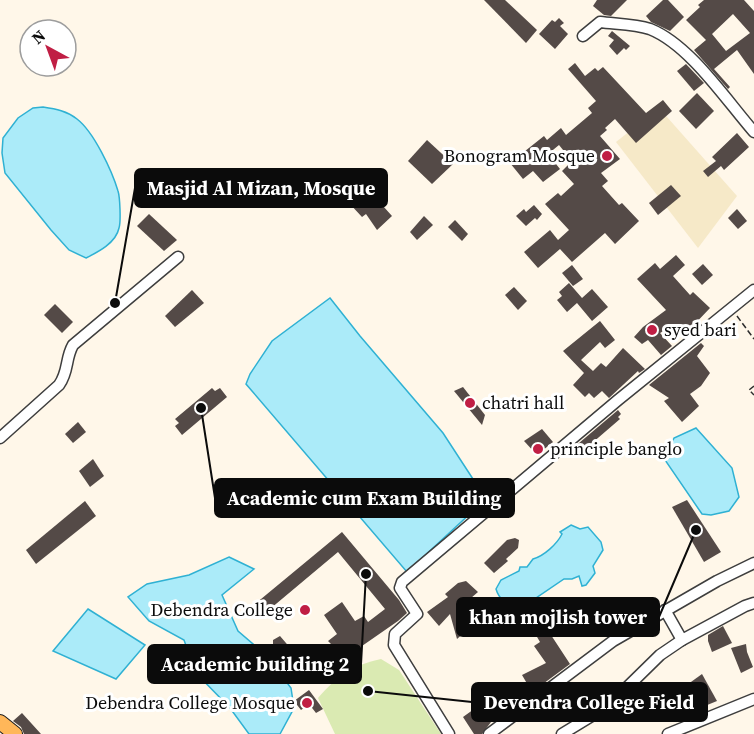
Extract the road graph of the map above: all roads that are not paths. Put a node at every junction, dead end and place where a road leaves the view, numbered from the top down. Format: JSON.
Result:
{"nodes":[{"id":1,"x":583,"y":36,"type":"dead end"},
{"id":2,"x":754,"y":132,"type":"edge"},
{"id":3,"x":178,"y":257,"type":"dead end"},
{"id":4,"x":754,"y":290,"type":"edge"},
{"id":5,"x":0,"y":438,"type":"edge"},
{"id":6,"x":754,"y":563,"type":"edge"},
{"id":7,"x":754,"y":603,"type":"edge"},
{"id":8,"x":668,"y":614,"type":"junction"},
{"id":9,"x":681,"y":638,"type":"junction"},
{"id":10,"x":754,"y":699,"type":"edge"},
{"id":11,"x":0,"y":722,"type":"edge"},
{"id":12,"x":15,"y":734,"type":"edge"},
{"id":13,"x":449,"y":734,"type":"edge"},
{"id":14,"x":489,"y":734,"type":"edge"},
{"id":15,"x":562,"y":734,"type":"edge"},
{"id":16,"x":668,"y":734,"type":"edge"}],
"edges":[{"from":1,"to":2,"type":"street"},
{"from":3,"to":5,"type":"street"},
{"from":4,"to":13,"type":"street"},
{"from":6,"to":8,"type":"street"},
{"from":7,"to":9,"type":"street"},
{"from":8,"to":9,"type":"street"},
{"from":8,"to":14,"type":"street"},
{"from":9,"to":15,"type":"street"},
{"from":10,"to":16,"type":"street"},
{"from":11,"to":12,"type":"main road"}]}
